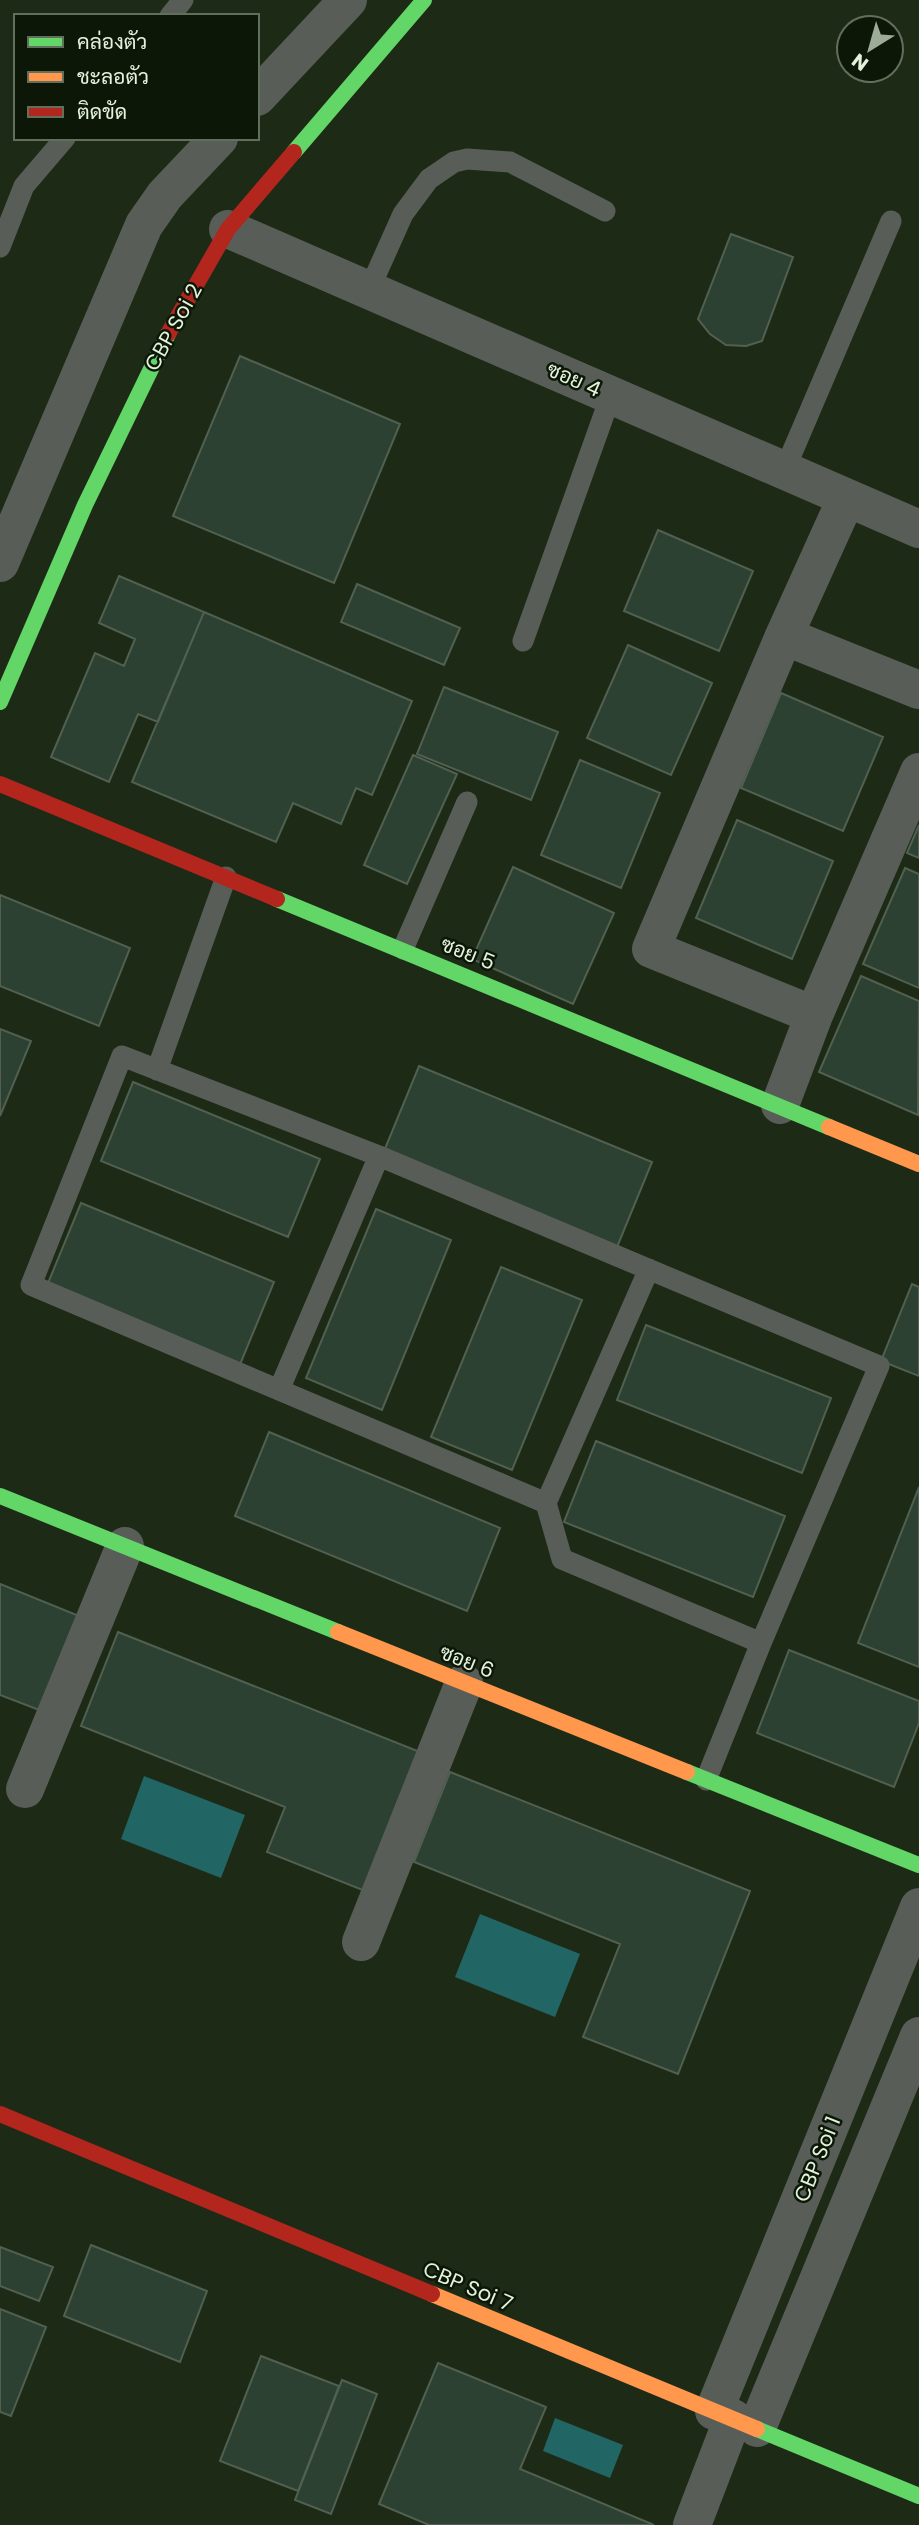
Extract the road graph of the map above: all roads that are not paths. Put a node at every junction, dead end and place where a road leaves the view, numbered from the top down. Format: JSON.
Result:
{"nodes":[{"id":1,"x":183,"y":0,"type":"edge"},
{"id":2,"x":348,"y":0,"type":"edge"},
{"id":3,"x":424,"y":0,"type":"edge"},
{"id":4,"x":172,"y":14,"type":"edge"},
{"id":5,"x":259,"y":95,"type":"edge"},
{"id":6,"x":63,"y":140,"type":"edge"},
{"id":7,"x":217,"y":140,"type":"edge"},
{"id":8,"x":605,"y":211,"type":"dead end"},
{"id":9,"x":891,"y":221,"type":"dead end"},
{"id":10,"x":228,"y":229,"type":"junction"},
{"id":11,"x":0,"y":247,"type":"edge"},
{"id":12,"x":369,"y":290,"type":"junction"},
{"id":13,"x":611,"y":395,"type":"junction"},
{"id":14,"x":785,"y":469,"type":"junction"},
{"id":15,"x":846,"y":499,"type":"junction"},
{"id":16,"x":919,"y":529,"type":"edge"},
{"id":17,"x":0,"y":562,"type":"edge"},
{"id":18,"x":784,"y":636,"type":"junction"},
{"id":19,"x":523,"y":641,"type":"dead end"},
{"id":20,"x":919,"y":690,"type":"edge"},
{"id":21,"x":0,"y":702,"type":"edge"},
{"id":22,"x":919,"y":772,"type":"edge"},
{"id":23,"x":0,"y":784,"type":"edge"},
{"id":24,"x":467,"y":802,"type":"dead end"},
{"id":25,"x":226,"y":877,"type":"junction"},
{"id":26,"x":403,"y":949,"type":"junction"},
{"id":27,"x":814,"y":1014,"type":"junction"},
{"id":28,"x":157,"y":1070,"type":"junction"},
{"id":29,"x":780,"y":1105,"type":"junction"},
{"id":30,"x":379,"y":1156,"type":"junction"},
{"id":31,"x":919,"y":1164,"type":"edge"},
{"id":32,"x":649,"y":1269,"type":"junction"},
{"id":33,"x":279,"y":1390,"type":"junction"},
{"id":34,"x":0,"y":1496,"type":"edge"},
{"id":35,"x":546,"y":1503,"type":"junction"},
{"id":36,"x":125,"y":1546,"type":"junction"},
{"id":37,"x":761,"y":1643,"type":"junction"},
{"id":38,"x":464,"y":1683,"type":"junction"},
{"id":39,"x":706,"y":1780,"type":"junction"},
{"id":40,"x":25,"y":1790,"type":"dead end"},
{"id":41,"x":919,"y":1865,"type":"edge"},
{"id":42,"x":919,"y":1906,"type":"edge"},
{"id":43,"x":361,"y":1942,"type":"dead end"},
{"id":44,"x":919,"y":2038,"type":"edge"},
{"id":45,"x":0,"y":2114,"type":"edge"},
{"id":46,"x":735,"y":2419,"type":"junction"},
{"id":47,"x":919,"y":2496,"type":"edge"},
{"id":48,"x":692,"y":2525,"type":"edge"}],
"edges":[{"from":1,"to":4,"type":"lane"},
{"from":2,"to":5,"type":"street"},
{"from":3,"to":10,"type":"street","name":"CBP Soi 2"},
{"from":6,"to":11,"type":"lane"},
{"from":7,"to":17,"type":"street"},
{"from":8,"to":12,"type":"lane"},
{"from":9,"to":14,"type":"lane"},
{"from":10,"to":12,"type":"street","name":"ซอย 4"},
{"from":10,"to":21,"type":"street","name":"CBP Soi 2"},
{"from":12,"to":13,"type":"street","name":"ซอย 4"},
{"from":13,"to":14,"type":"street","name":"ซอย 4"},
{"from":13,"to":19,"type":"lane"},
{"from":14,"to":15,"type":"street","name":"ซอย 4"},
{"from":15,"to":16,"type":"street","name":"ซอย 4"},
{"from":15,"to":18,"type":"street"},
{"from":18,"to":20,"type":"street"},
{"from":18,"to":27,"type":"street"},
{"from":22,"to":27,"type":"street"},
{"from":23,"to":25,"type":"street","name":"ซอย 5"},
{"from":24,"to":26,"type":"lane"},
{"from":25,"to":26,"type":"street","name":"ซอย 5"},
{"from":25,"to":28,"type":"lane"},
{"from":26,"to":29,"type":"street","name":"ซอย 5"},
{"from":27,"to":29,"type":"street"},
{"from":28,"to":30,"type":"lane"},
{"from":28,"to":33,"type":"lane"},
{"from":29,"to":31,"type":"street","name":"ซอย 5"},
{"from":30,"to":32,"type":"lane"},
{"from":30,"to":33,"type":"lane"},
{"from":32,"to":35,"type":"lane"},
{"from":32,"to":37,"type":"lane"},
{"from":33,"to":35,"type":"lane"},
{"from":34,"to":36,"type":"street","name":"ซอย 6"},
{"from":35,"to":37,"type":"lane"},
{"from":36,"to":38,"type":"street","name":"ซอย 6"},
{"from":36,"to":40,"type":"street"},
{"from":37,"to":39,"type":"lane"},
{"from":38,"to":39,"type":"street","name":"ซอย 6"},
{"from":38,"to":43,"type":"street"},
{"from":39,"to":41,"type":"street","name":"ซอย 6"},
{"from":42,"to":46,"type":"street","name":"CBP Soi 1"},
{"from":44,"to":46,"type":"street"},
{"from":45,"to":46,"type":"street","name":"CBP Soi 7"},
{"from":46,"to":47,"type":"street","name":"CBP Soi 7"},
{"from":46,"to":48,"type":"street"}]}
